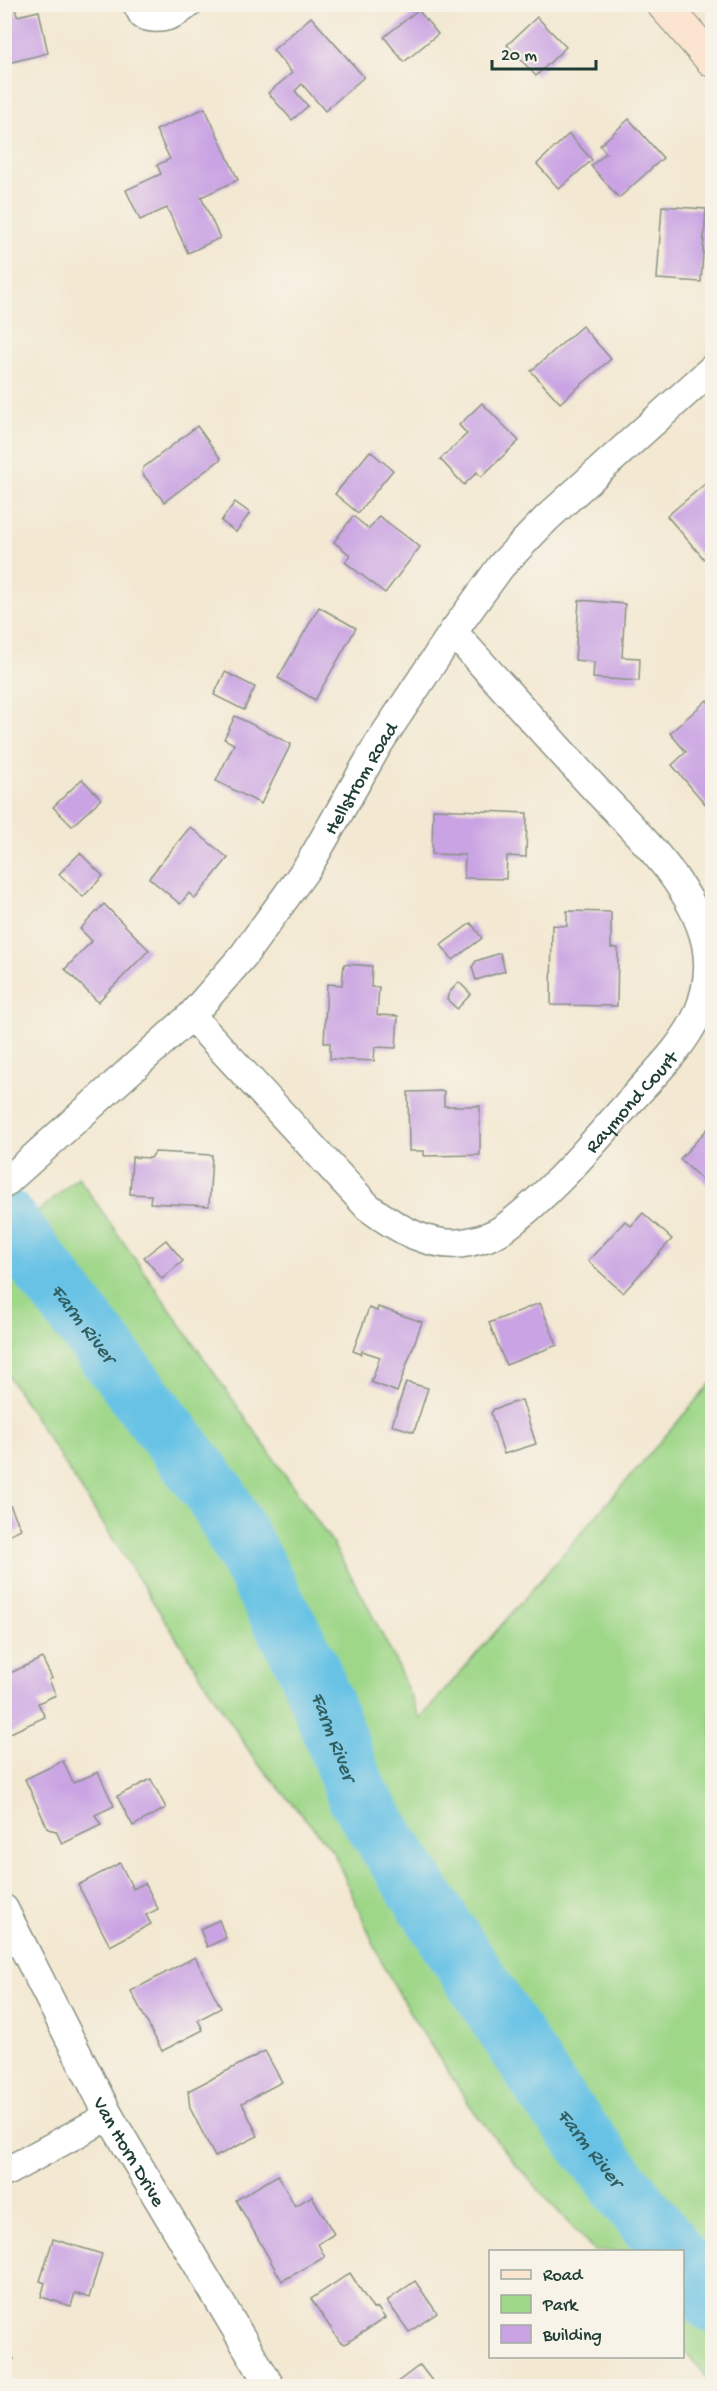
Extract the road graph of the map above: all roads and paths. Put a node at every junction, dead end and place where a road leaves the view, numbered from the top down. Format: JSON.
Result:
{"nodes":[{"id":1,"x":137,"y":4,"type":"edge"},
{"id":2,"x":188,"y":4,"type":"edge"},
{"id":3,"x":663,"y":4,"type":"edge"},
{"id":4,"x":712,"y":60,"type":"edge"},
{"id":5,"x":712,"y":369,"type":"edge"},
{"id":6,"x":453,"y":632,"type":"junction"},
{"id":7,"x":191,"y":1016,"type":"junction"},
{"id":8,"x":4,"y":1184,"type":"edge"},
{"id":9,"x":4,"y":1909,"type":"edge"},
{"id":10,"x":109,"y":2116,"type":"junction"},
{"id":11,"x":4,"y":2173,"type":"edge"},
{"id":12,"x":270,"y":2386,"type":"edge"}],
"edges":[{"from":1,"to":2,"type":"street"},
{"from":3,"to":4,"type":"main road"},
{"from":5,"to":6,"type":"street","name":"Hellstrom Road"},
{"from":6,"to":7,"type":"street","name":"Hellstrom Road"},
{"from":6,"to":7,"type":"street","name":"Raymond Court"},
{"from":7,"to":8,"type":"street","name":"Hellstrom Road"},
{"from":9,"to":10,"type":"street","name":"Van Horn Drive"},
{"from":10,"to":11,"type":"street"},
{"from":10,"to":12,"type":"street","name":"Van Horn Drive"}]}
